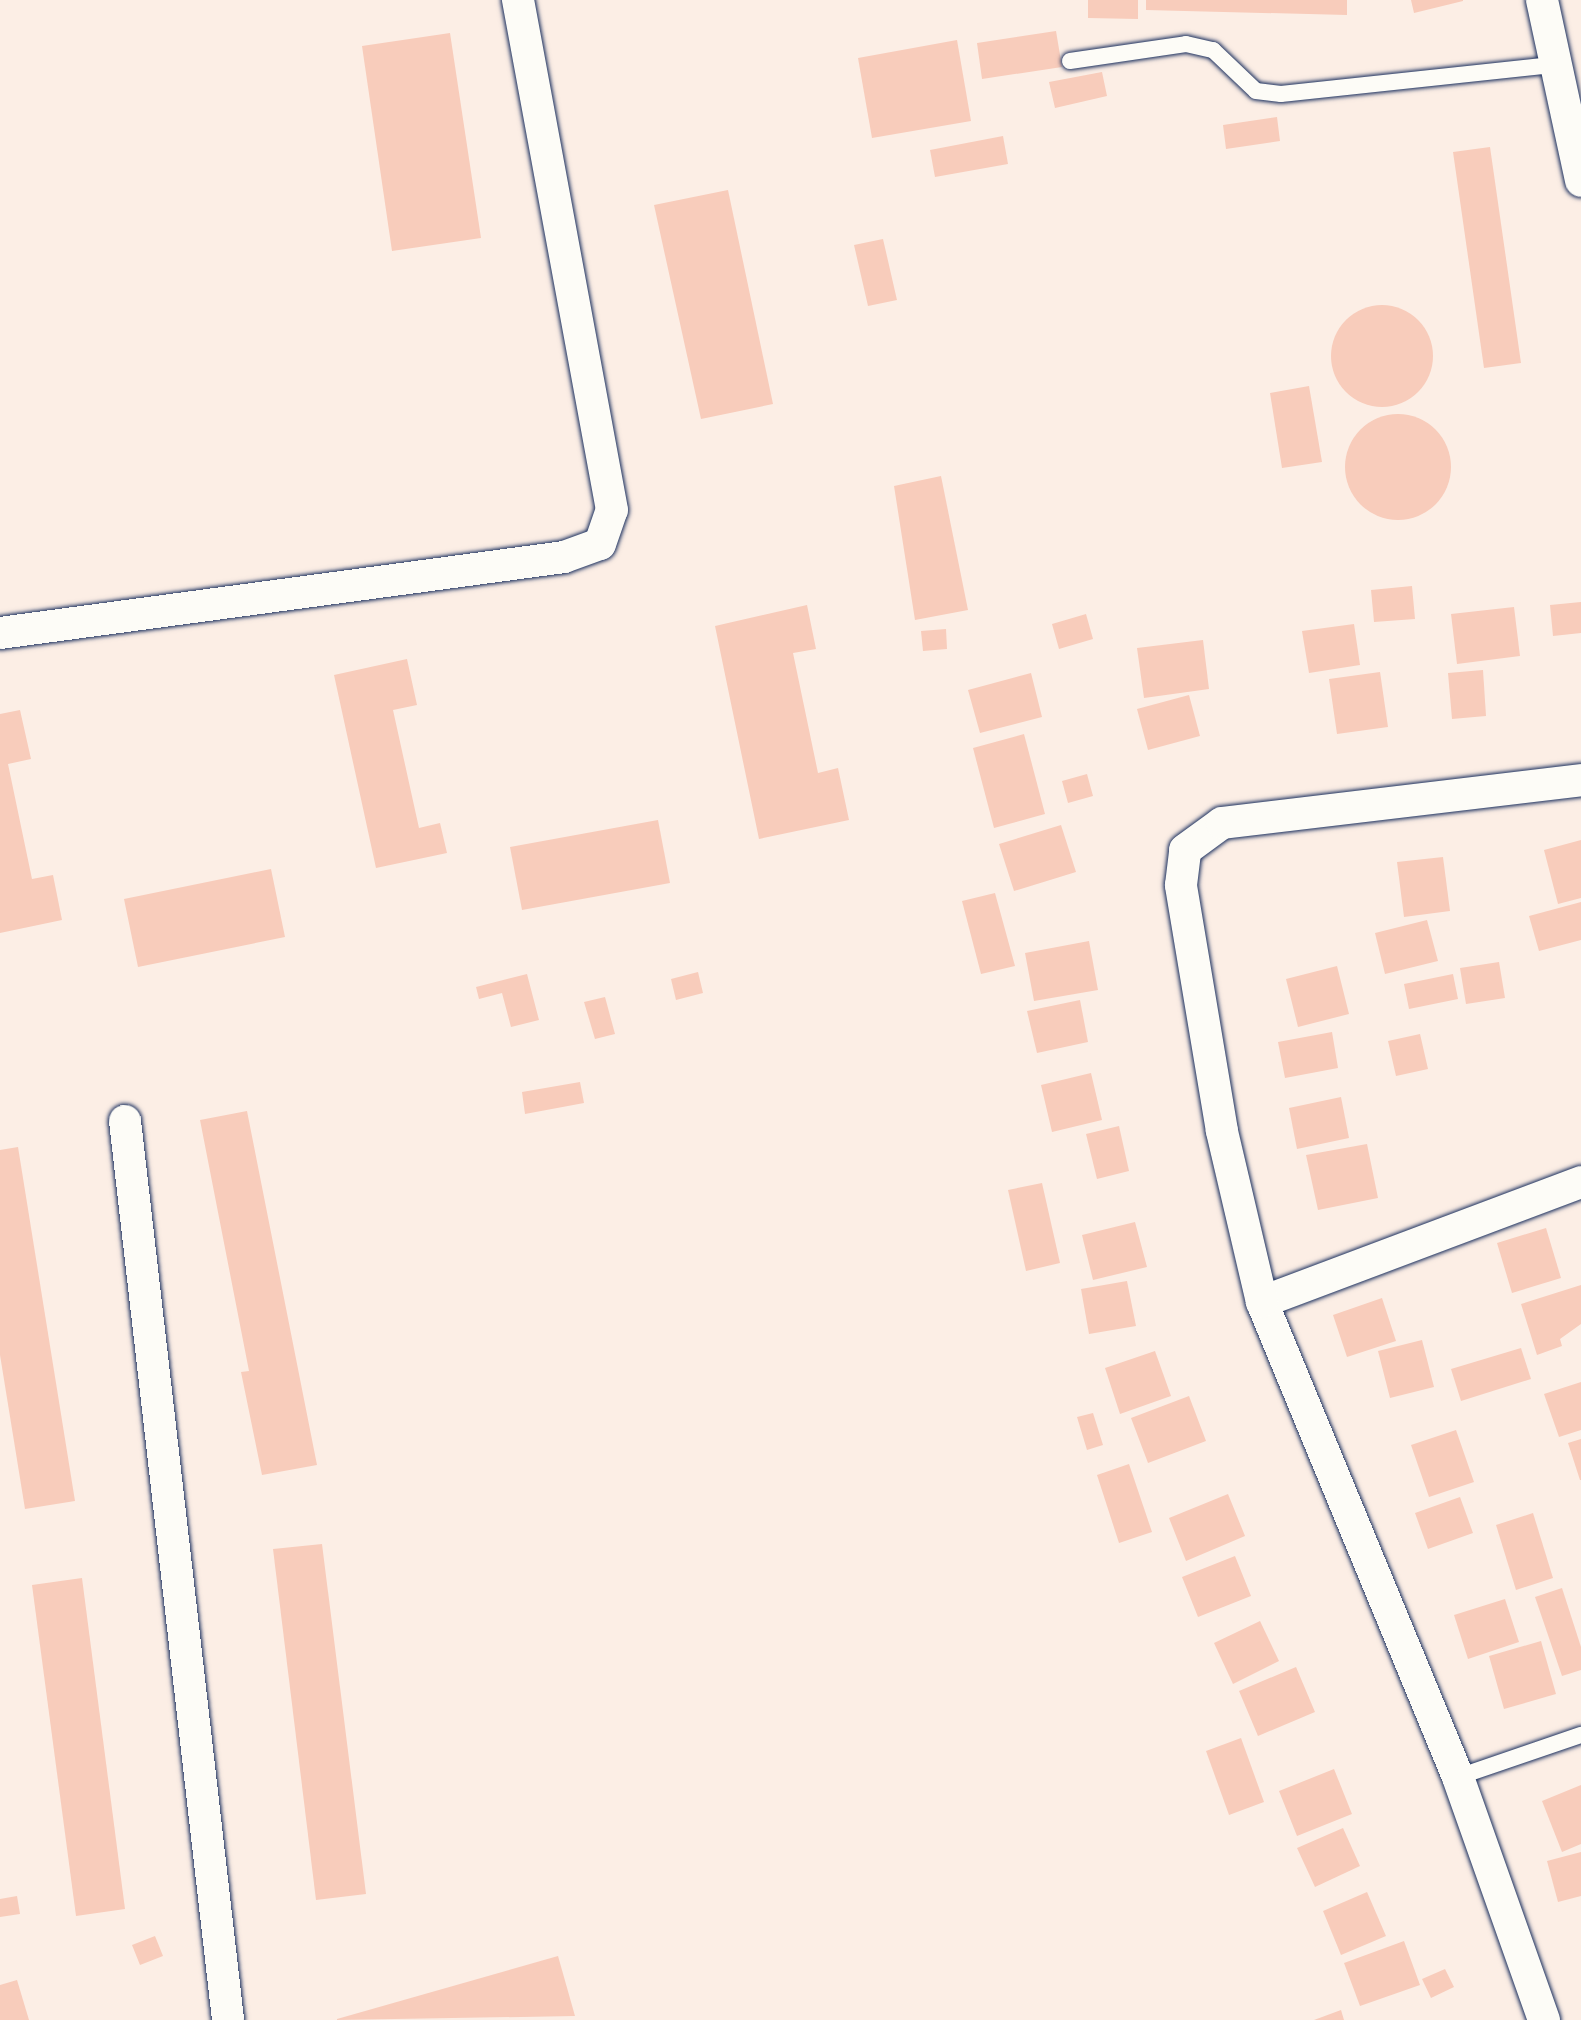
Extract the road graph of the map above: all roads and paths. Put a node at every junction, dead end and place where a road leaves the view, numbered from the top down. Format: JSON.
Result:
{"nodes":[{"id":1,"x":518,"y":0,"type":"edge"},
{"id":2,"x":1542,"y":0,"type":"edge"},
{"id":3,"x":1070,"y":61,"type":"dead end"},
{"id":4,"x":1554,"y":65,"type":"junction"},
{"id":5,"x":1581,"y":181,"type":"edge"},
{"id":6,"x":0,"y":633,"type":"edge"},
{"id":7,"x":1581,"y":780,"type":"edge"},
{"id":8,"x":125,"y":1121,"type":"dead end"},
{"id":9,"x":1581,"y":1182,"type":"edge"},
{"id":10,"x":1262,"y":1302,"type":"junction"},
{"id":11,"x":1581,"y":1735,"type":"edge"},
{"id":12,"x":1458,"y":1777,"type":"junction"},
{"id":13,"x":228,"y":2020,"type":"edge"},
{"id":14,"x":1544,"y":2020,"type":"edge"}],
"edges":[{"from":1,"to":6,"type":"street"},
{"from":2,"to":4,"type":"street"},
{"from":3,"to":4,"type":"lane"},
{"from":4,"to":5,"type":"street"},
{"from":7,"to":10,"type":"street"},
{"from":8,"to":13,"type":"street"},
{"from":9,"to":10,"type":"street"},
{"from":10,"to":12,"type":"street"},
{"from":11,"to":12,"type":"lane"},
{"from":12,"to":14,"type":"street"}]}
